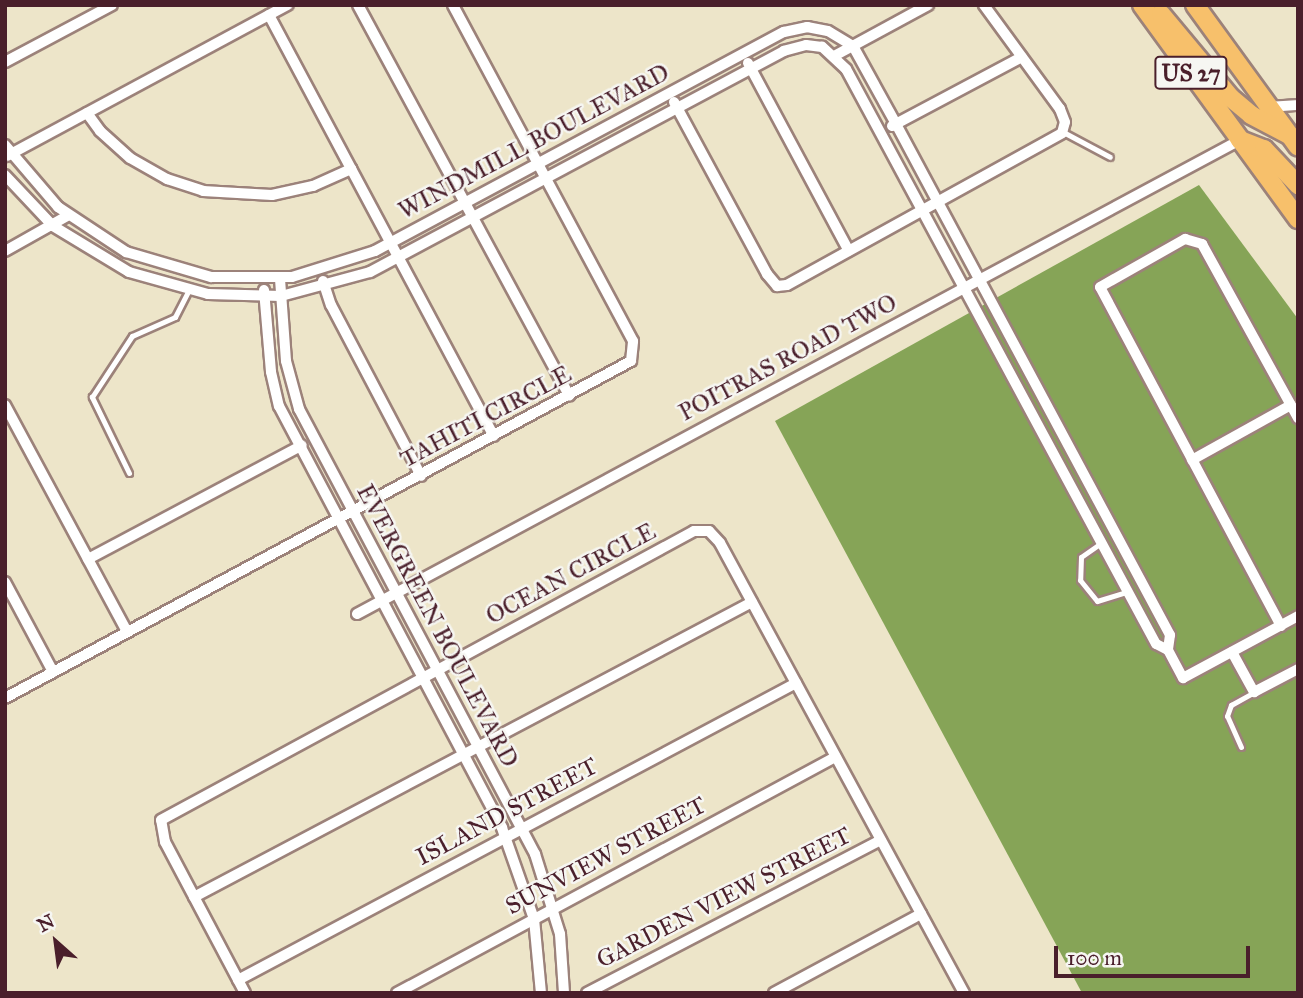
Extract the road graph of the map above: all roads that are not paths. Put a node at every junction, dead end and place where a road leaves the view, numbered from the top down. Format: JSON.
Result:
{"nodes":[{"id":1,"x":112,"y":5,"type":"edge"},
{"id":2,"x":288,"y":5,"type":"edge"},
{"id":3,"x":358,"y":5,"type":"edge"},
{"id":4,"x":453,"y":5,"type":"edge"},
{"id":5,"x":928,"y":5,"type":"edge"},
{"id":6,"x":984,"y":5,"type":"edge"},
{"id":7,"x":1142,"y":5,"type":"edge"},
{"id":8,"x":1155,"y":5,"type":"edge"},
{"id":9,"x":1195,"y":5,"type":"edge"},
{"id":10,"x":269,"y":15,"type":"junction"},
{"id":11,"x":853,"y":46,"type":"junction"},
{"id":12,"x":743,"y":54,"type":"junction"},
{"id":13,"x":836,"y":55,"type":"junction"},
{"id":14,"x":1022,"y":57,"type":"junction"},
{"id":15,"x":5,"y":62,"type":"edge"},
{"id":16,"x":751,"y":68,"type":"junction"},
{"id":17,"x":670,"y":93,"type":"junction"},
{"id":18,"x":1298,"y":105,"type":"edge"},
{"id":19,"x":1269,"y":107,"type":"junction"},
{"id":20,"x":677,"y":108,"type":"junction"},
{"id":21,"x":88,"y":113,"type":"junction"},
{"id":22,"x":896,"y":124,"type":"junction"},
{"id":23,"x":881,"y":132,"type":"junction"},
{"id":24,"x":1063,"y":132,"type":"junction"},
{"id":25,"x":1295,"y":137,"type":"edge"},
{"id":26,"x":1240,"y":140,"type":"junction"},
{"id":27,"x":7,"y":152,"type":"edge"},
{"id":28,"x":1110,"y":157,"type":"dead end"},
{"id":29,"x":538,"y":164,"type":"junction"},
{"id":30,"x":351,"y":169,"type":"junction"},
{"id":31,"x":5,"y":175,"type":"edge"},
{"id":32,"x":546,"y":179,"type":"junction"},
{"id":33,"x":1298,"y":185,"type":"edge"},
{"id":34,"x":939,"y":203,"type":"junction"},
{"id":35,"x":465,"y":204,"type":"junction"},
{"id":36,"x":923,"y":211,"type":"junction"},
{"id":37,"x":67,"y":216,"type":"junction"},
{"id":38,"x":473,"y":218,"type":"junction"},
{"id":39,"x":1298,"y":219,"type":"edge"},
{"id":40,"x":53,"y":226,"type":"junction"},
{"id":41,"x":391,"y":243,"type":"junction"},
{"id":42,"x":5,"y":251,"type":"edge"},
{"id":43,"x":849,"y":251,"type":"junction"},
{"id":44,"x":398,"y":258,"type":"junction"},
{"id":45,"x":321,"y":271,"type":"junction"},
{"id":46,"x":280,"y":279,"type":"junction"},
{"id":47,"x":980,"y":279,"type":"junction"},
{"id":48,"x":264,"y":280,"type":"junction"},
{"id":49,"x":325,"y":287,"type":"junction"},
{"id":50,"x":964,"y":288,"type":"junction"},
{"id":51,"x":188,"y":290,"type":"junction"},
{"id":52,"x":264,"y":296,"type":"junction"},
{"id":53,"x":281,"y":296,"type":"junction"},
{"id":54,"x":569,"y":396,"type":"junction"},
{"id":55,"x":5,"y":405,"type":"edge"},
{"id":56,"x":1291,"y":405,"type":"junction"},
{"id":57,"x":1298,"y":418,"type":"edge"},
{"id":58,"x":494,"y":436,"type":"junction"},
{"id":59,"x":313,"y":439,"type":"junction"},
{"id":60,"x":298,"y":447,"type":"junction"},
{"id":61,"x":1192,"y":460,"type":"junction"},
{"id":62,"x":129,"y":473,"type":"dead end"},
{"id":63,"x":421,"y":475,"type":"junction"},
{"id":64,"x":352,"y":513,"type":"junction"},
{"id":65,"x":337,"y":521,"type":"junction"},
{"id":66,"x":1101,"y":543,"type":"junction"},
{"id":67,"x":1126,"y":552,"type":"junction"},
{"id":68,"x":88,"y":559,"type":"junction"},
{"id":69,"x":1111,"y":561,"type":"junction"},
{"id":70,"x":5,"y":582,"type":"edge"},
{"id":71,"x":1128,"y":592,"type":"junction"},
{"id":72,"x":396,"y":593,"type":"junction"},
{"id":73,"x":381,"y":601,"type":"junction"},
{"id":74,"x":752,"y":602,"type":"junction"},
{"id":75,"x":357,"y":614,"type":"dead end"},
{"id":76,"x":1298,"y":617,"type":"edge"},
{"id":77,"x":1281,"y":626,"type":"junction"},
{"id":78,"x":127,"y":632,"type":"junction"},
{"id":79,"x":1168,"y":650,"type":"junction"},
{"id":80,"x":1232,"y":652,"type":"junction"},
{"id":81,"x":1298,"y":669,"type":"edge"},
{"id":82,"x":438,"y":670,"type":"junction"},
{"id":83,"x":53,"y":672,"type":"junction"},
{"id":84,"x":422,"y":677,"type":"junction"},
{"id":85,"x":796,"y":683,"type":"junction"},
{"id":86,"x":1254,"y":692,"type":"junction"},
{"id":87,"x":5,"y":698,"type":"edge"},
{"id":88,"x":478,"y":746,"type":"junction"},
{"id":89,"x":1241,"y":747,"type":"dead end"},
{"id":90,"x":463,"y":754,"type":"junction"},
{"id":91,"x":836,"y":757,"type":"junction"},
{"id":92,"x":521,"y":828,"type":"junction"},
{"id":93,"x":505,"y":835,"type":"junction"},
{"id":94,"x":881,"y":840,"type":"junction"},
{"id":95,"x":194,"y":897,"type":"junction"},
{"id":96,"x":553,"y":908,"type":"junction"},
{"id":97,"x":920,"y":914,"type":"junction"},
{"id":98,"x":534,"y":919,"type":"junction"},
{"id":99,"x":238,"y":980,"type":"junction"},
{"id":100,"x":959,"y":991,"type":"edge"},
{"id":101,"x":245,"y":993,"type":"edge"},
{"id":102,"x":397,"y":993,"type":"edge"},
{"id":103,"x":541,"y":993,"type":"edge"},
{"id":104,"x":564,"y":993,"type":"edge"},
{"id":105,"x":587,"y":993,"type":"edge"},
{"id":106,"x":774,"y":993,"type":"edge"}],
"edges":[{"from":1,"to":15,"type":"street"},
{"from":2,"to":10,"type":"street"},
{"from":3,"to":35,"type":"street"},
{"from":4,"to":29,"type":"street","name":"TAHITI CIRCLE"},
{"from":5,"to":11,"type":"street"},
{"from":6,"to":14,"type":"street"},
{"from":7,"to":26,"type":"highway","number":"US 27"},
{"from":8,"to":25,"type":"highway"},
{"from":9,"to":19,"type":"highway","number":"US 27"},
{"from":10,"to":21,"type":"street"},
{"from":10,"to":30,"type":"street"},
{"from":11,"to":12,"type":"street","name":"WINDMILL BOULEVARD"},
{"from":11,"to":13,"type":"street"},
{"from":11,"to":22,"type":"street"},
{"from":12,"to":16,"type":"street"},
{"from":12,"to":17,"type":"street","name":"WINDMILL BOULEVARD"},
{"from":13,"to":16,"type":"street","name":"WINDMILL BOULEVARD"},
{"from":13,"to":23,"type":"street"},
{"from":14,"to":22,"type":"street"},
{"from":14,"to":24,"type":"street"},
{"from":16,"to":20,"type":"street","name":"WINDMILL BOULEVARD"},
{"from":16,"to":43,"type":"street"},
{"from":17,"to":20,"type":"street"},
{"from":17,"to":29,"type":"street","name":"WINDMILL BOULEVARD"},
{"from":18,"to":19,"type":"street"},
{"from":19,"to":25,"type":"highway","number":"US 27"},
{"from":20,"to":32,"type":"street","name":"WINDMILL BOULEVARD"},
{"from":20,"to":43,"type":"street"},
{"from":21,"to":27,"type":"street"},
{"from":21,"to":30,"type":"street"},
{"from":22,"to":23,"type":"street"},
{"from":22,"to":34,"type":"street"},
{"from":23,"to":36,"type":"street"},
{"from":24,"to":28,"type":"lane"},
{"from":24,"to":34,"type":"street"},
{"from":26,"to":33,"type":"highway"},
{"from":26,"to":39,"type":"highway","number":"US 27"},
{"from":26,"to":47,"type":"street","name":"POITRAS ROAD TWO"},
{"from":27,"to":37,"type":"street","name":"WINDMILL BOULEVARD"},
{"from":29,"to":32,"type":"street","name":"TAHITI CIRCLE"},
{"from":29,"to":35,"type":"street","name":"WINDMILL BOULEVARD"},
{"from":30,"to":41,"type":"street"},
{"from":31,"to":40,"type":"street","name":"WINDMILL BOULEVARD"},
{"from":32,"to":38,"type":"street","name":"WINDMILL BOULEVARD"},
{"from":32,"to":54,"type":"street","name":"TAHITI CIRCLE"},
{"from":34,"to":36,"type":"street"},
{"from":34,"to":47,"type":"street"},
{"from":35,"to":38,"type":"street"},
{"from":35,"to":41,"type":"street","name":"WINDMILL BOULEVARD"},
{"from":36,"to":43,"type":"street"},
{"from":36,"to":50,"type":"street"},
{"from":37,"to":40,"type":"street"},
{"from":37,"to":48,"type":"street","name":"WINDMILL BOULEVARD"},
{"from":38,"to":44,"type":"street","name":"WINDMILL BOULEVARD"},
{"from":38,"to":54,"type":"street"},
{"from":40,"to":42,"type":"street"},
{"from":40,"to":51,"type":"street","name":"WINDMILL BOULEVARD"},
{"from":41,"to":44,"type":"street"},
{"from":41,"to":45,"type":"street","name":"WINDMILL BOULEVARD"},
{"from":44,"to":49,"type":"street","name":"WINDMILL BOULEVARD"},
{"from":44,"to":58,"type":"street"},
{"from":45,"to":46,"type":"street","name":"WINDMILL BOULEVARD"},
{"from":45,"to":49,"type":"street"},
{"from":46,"to":48,"type":"street","name":"WINDMILL BOULEVARD"},
{"from":46,"to":53,"type":"street","name":"EVERGREEN BOULEVARD"},
{"from":47,"to":50,"type":"street","name":"POITRAS ROAD TWO"},
{"from":47,"to":67,"type":"street"},
{"from":48,"to":52,"type":"street","name":"EVERGREEN BOULEVARD"},
{"from":49,"to":53,"type":"street","name":"WINDMILL BOULEVARD"},
{"from":49,"to":63,"type":"street"},
{"from":50,"to":66,"type":"street"},
{"from":50,"to":72,"type":"street","name":"POITRAS ROAD TWO"},
{"from":51,"to":52,"type":"street","name":"WINDMILL BOULEVARD"},
{"from":51,"to":62,"type":"lane"},
{"from":52,"to":53,"type":"street","name":"WINDMILL BOULEVARD"},
{"from":52,"to":60,"type":"street","name":"EVERGREEN BOULEVARD"},
{"from":53,"to":59,"type":"street","name":"EVERGREEN BOULEVARD"},
{"from":54,"to":58,"type":"street","name":"TAHITI CIRCLE"},
{"from":55,"to":68,"type":"street"},
{"from":56,"to":57,"type":"street"},
{"from":56,"to":61,"type":"street"},
{"from":56,"to":61,"type":"street"},
{"from":58,"to":63,"type":"street","name":"TAHITI CIRCLE"},
{"from":59,"to":60,"type":"street"},
{"from":59,"to":64,"type":"street","name":"EVERGREEN BOULEVARD"},
{"from":60,"to":65,"type":"street","name":"EVERGREEN BOULEVARD"},
{"from":60,"to":68,"type":"street"},
{"from":61,"to":77,"type":"street"},
{"from":63,"to":64,"type":"street","name":"TAHITI CIRCLE"},
{"from":64,"to":65,"type":"street","name":"TAHITI CIRCLE"},
{"from":64,"to":72,"type":"street","name":"EVERGREEN BOULEVARD"},
{"from":65,"to":73,"type":"street","name":"EVERGREEN BOULEVARD"},
{"from":65,"to":78,"type":"street","name":"TAHITI CIRCLE"},
{"from":66,"to":69,"type":"street"},
{"from":66,"to":71,"type":"lane"},
{"from":67,"to":69,"type":"street"},
{"from":67,"to":79,"type":"street"},
{"from":68,"to":78,"type":"street"},
{"from":69,"to":71,"type":"street"},
{"from":70,"to":83,"type":"street"},
{"from":71,"to":79,"type":"street"},
{"from":72,"to":73,"type":"street","name":"POITRAS ROAD TWO"},
{"from":72,"to":82,"type":"street","name":"EVERGREEN BOULEVARD"},
{"from":73,"to":75,"type":"street","name":"POITRAS ROAD TWO"},
{"from":73,"to":84,"type":"street","name":"EVERGREEN BOULEVARD"},
{"from":74,"to":82,"type":"street","name":"OCEAN CIRCLE"},
{"from":74,"to":85,"type":"street","name":"OCEAN CIRCLE"},
{"from":74,"to":88,"type":"street"},
{"from":76,"to":77,"type":"street"},
{"from":77,"to":80,"type":"street"},
{"from":78,"to":83,"type":"street","name":"TAHITI CIRCLE"},
{"from":79,"to":80,"type":"street"},
{"from":80,"to":86,"type":"street"},
{"from":81,"to":86,"type":"street"},
{"from":82,"to":84,"type":"street","name":"OCEAN CIRCLE"},
{"from":82,"to":88,"type":"street","name":"EVERGREEN BOULEVARD"},
{"from":83,"to":87,"type":"street","name":"TAHITI CIRCLE"},
{"from":84,"to":90,"type":"street","name":"EVERGREEN BOULEVARD"},
{"from":84,"to":95,"type":"street","name":"OCEAN CIRCLE"},
{"from":85,"to":91,"type":"street","name":"OCEAN CIRCLE"},
{"from":85,"to":92,"type":"street","name":"ISLAND STREET"},
{"from":86,"to":89,"type":"lane"},
{"from":88,"to":90,"type":"street"},
{"from":88,"to":92,"type":"street","name":"EVERGREEN BOULEVARD"},
{"from":90,"to":93,"type":"street","name":"EVERGREEN BOULEVARD"},
{"from":90,"to":95,"type":"street"},
{"from":91,"to":94,"type":"street","name":"OCEAN CIRCLE"},
{"from":91,"to":96,"type":"street","name":"SUNVIEW STREET"},
{"from":92,"to":93,"type":"street","name":"ISLAND STREET"},
{"from":92,"to":96,"type":"street","name":"EVERGREEN BOULEVARD"},
{"from":93,"to":98,"type":"street","name":"EVERGREEN BOULEVARD"},
{"from":93,"to":99,"type":"street","name":"ISLAND STREET"},
{"from":94,"to":97,"type":"street","name":"OCEAN CIRCLE"},
{"from":94,"to":105,"type":"street","name":"GARDEN VIEW STREET"},
{"from":95,"to":99,"type":"street","name":"OCEAN CIRCLE"},
{"from":96,"to":98,"type":"street","name":"SUNVIEW STREET"},
{"from":96,"to":104,"type":"street","name":"EVERGREEN BOULEVARD"},
{"from":97,"to":100,"type":"street","name":"OCEAN CIRCLE"},
{"from":97,"to":106,"type":"street"},
{"from":98,"to":102,"type":"street","name":"SUNVIEW STREET"},
{"from":98,"to":103,"type":"street","name":"EVERGREEN BOULEVARD"},
{"from":99,"to":101,"type":"street","name":"OCEAN CIRCLE"}]}
